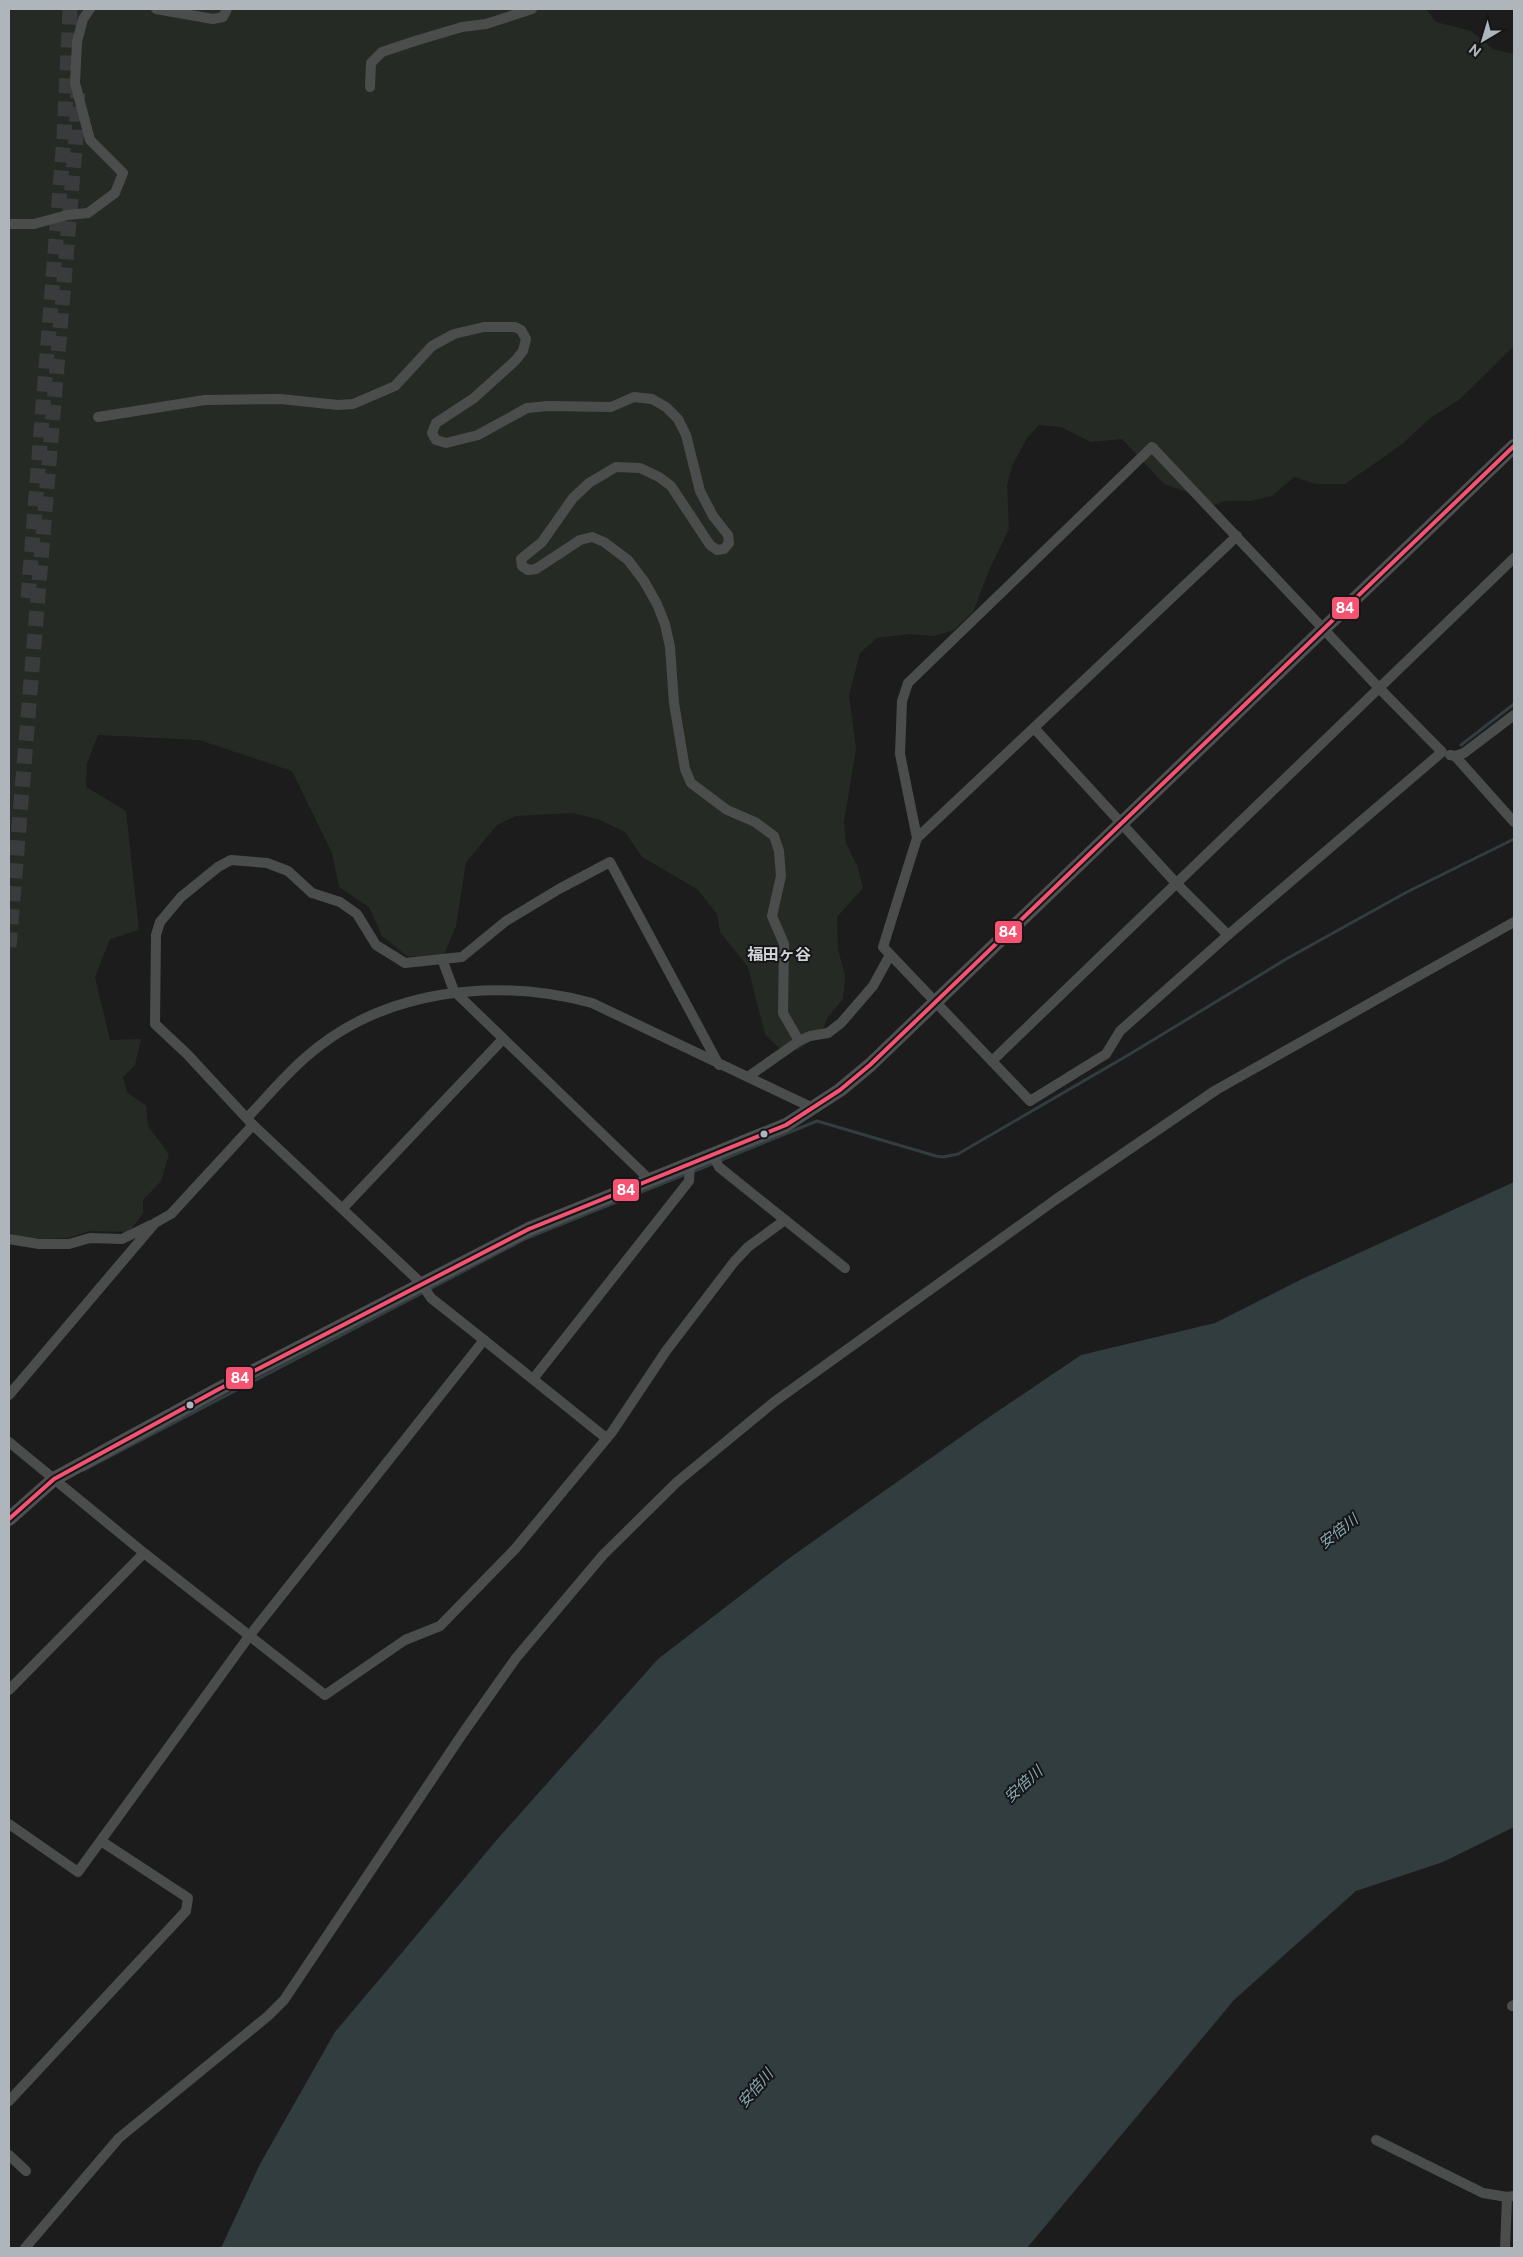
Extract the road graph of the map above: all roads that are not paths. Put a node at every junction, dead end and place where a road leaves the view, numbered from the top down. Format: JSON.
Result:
{"nodes":[{"id":1,"x":90,"y":9,"type":"edge"},
{"id":2,"x":156,"y":9,"type":"edge"},
{"id":3,"x":227,"y":9,"type":"edge"},
{"id":4,"x":532,"y":9,"type":"edge"},
{"id":5,"x":370,"y":87,"type":"dead end"},
{"id":6,"x":9,"y":224,"type":"edge"},
{"id":7,"x":98,"y":417,"type":"dead end"},
{"id":8,"x":1514,"y":446,"type":"edge"},
{"id":9,"x":1238,"y":536,"type":"junction"},
{"id":10,"x":1514,"y":558,"type":"edge"},
{"id":11,"x":1324,"y":630,"type":"junction"},
{"id":12,"x":1380,"y":688,"type":"junction"},
{"id":13,"x":1514,"y":714,"type":"edge"},
{"id":14,"x":1034,"y":728,"type":"junction"},
{"id":15,"x":1442,"y":752,"type":"junction"},
{"id":16,"x":1455,"y":756,"type":"junction"},
{"id":17,"x":1514,"y":822,"type":"edge"},
{"id":18,"x":1122,"y":823,"type":"junction"},
{"id":19,"x":917,"y":838,"type":"junction"},
{"id":20,"x":1176,"y":883,"type":"junction"},
{"id":21,"x":1514,"y":922,"type":"edge"},
{"id":22,"x":1228,"y":935,"type":"junction"},
{"id":23,"x":890,"y":955,"type":"junction"},
{"id":24,"x":442,"y":959,"type":"junction"},
{"id":25,"x":454,"y":991,"type":"junction"},
{"id":26,"x":935,"y":1002,"type":"junction"},
{"id":27,"x":504,"y":1038,"type":"junction"},
{"id":28,"x":799,"y":1041,"type":"junction"},
{"id":29,"x":992,"y":1061,"type":"junction"},
{"id":30,"x":719,"y":1065,"type":"junction"},
{"id":31,"x":749,"y":1076,"type":"junction"},
{"id":32,"x":813,"y":1108,"type":"junction"},
{"id":33,"x":250,"y":1121,"type":"junction"},
{"id":34,"x":713,"y":1154,"type":"junction"},
{"id":35,"x":690,"y":1164,"type":"junction"},
{"id":36,"x":650,"y":1180,"type":"junction"},
{"id":37,"x":343,"y":1208,"type":"junction"},
{"id":38,"x":785,"y":1220,"type":"junction"},
{"id":39,"x":155,"y":1224,"type":"junction"},
{"id":40,"x":9,"y":1239,"type":"edge"},
{"id":41,"x":845,"y":1268,"type":"dead end"},
{"id":42,"x":421,"y":1283,"type":"junction"},
{"id":43,"x":484,"y":1340,"type":"junction"},
{"id":44,"x":533,"y":1380,"type":"junction"},
{"id":45,"x":9,"y":1395,"type":"edge"},
{"id":46,"x":606,"y":1438,"type":"junction"},
{"id":47,"x":9,"y":1442,"type":"edge"},
{"id":48,"x":54,"y":1479,"type":"junction"},
{"id":49,"x":9,"y":1519,"type":"edge"},
{"id":50,"x":144,"y":1553,"type":"junction"},
{"id":51,"x":250,"y":1634,"type":"junction"},
{"id":52,"x":9,"y":1690,"type":"edge"},
{"id":53,"x":9,"y":1824,"type":"edge"},
{"id":54,"x":101,"y":1841,"type":"junction"},
{"id":55,"x":9,"y":2101,"type":"edge"},
{"id":56,"x":1376,"y":2140,"type":"dead end"},
{"id":57,"x":9,"y":2155,"type":"edge"},
{"id":58,"x":26,"y":2171,"type":"dead end"},
{"id":59,"x":1510,"y":2197,"type":"edge"},
{"id":60,"x":25,"y":2248,"type":"edge"},
{"id":61,"x":1505,"y":2248,"type":"edge"}],
"edges":[{"from":1,"to":6,"type":"street"},
{"from":2,"to":3,"type":"street"},
{"from":4,"to":5,"type":"street"},
{"from":7,"to":28,"type":"street"},
{"from":8,"to":11,"type":"main road"},
{"from":9,"to":11,"type":"street"},
{"from":9,"to":14,"type":"street"},
{"from":9,"to":19,"type":"street"},
{"from":10,"to":12,"type":"street"},
{"from":11,"to":12,"type":"street"},
{"from":11,"to":18,"type":"main road"},
{"from":12,"to":15,"type":"street"},
{"from":12,"to":20,"type":"street"},
{"from":13,"to":16,"type":"street"},
{"from":14,"to":18,"type":"street"},
{"from":14,"to":19,"type":"street"},
{"from":15,"to":16,"type":"street"},
{"from":15,"to":22,"type":"street"},
{"from":16,"to":17,"type":"street"},
{"from":18,"to":20,"type":"street"},
{"from":18,"to":26,"type":"main road"},
{"from":19,"to":23,"type":"street"},
{"from":20,"to":22,"type":"street"},
{"from":20,"to":29,"type":"street"},
{"from":21,"to":60,"type":"street"},
{"from":22,"to":29,"type":"street"},
{"from":23,"to":26,"type":"street"},
{"from":23,"to":28,"type":"street"},
{"from":24,"to":25,"type":"street"},
{"from":24,"to":30,"type":"street"},
{"from":24,"to":33,"type":"street"},
{"from":25,"to":27,"type":"street"},
{"from":25,"to":30,"type":"street"},
{"from":25,"to":33,"type":"street"},
{"from":26,"to":29,"type":"street"},
{"from":26,"to":32,"type":"main road"},
{"from":27,"to":36,"type":"street"},
{"from":27,"to":37,"type":"street"},
{"from":28,"to":31,"type":"street"},
{"from":30,"to":31,"type":"street"},
{"from":31,"to":32,"type":"street"},
{"from":32,"to":34,"type":"main road"},
{"from":33,"to":37,"type":"street"},
{"from":33,"to":39,"type":"street"},
{"from":34,"to":35,"type":"main road"},
{"from":34,"to":38,"type":"street"},
{"from":35,"to":36,"type":"main road"},
{"from":35,"to":44,"type":"street"},
{"from":36,"to":42,"type":"main road"},
{"from":37,"to":42,"type":"street"},
{"from":38,"to":41,"type":"street"},
{"from":38,"to":46,"type":"street"},
{"from":39,"to":40,"type":"street"},
{"from":39,"to":45,"type":"street"},
{"from":42,"to":43,"type":"street"},
{"from":42,"to":48,"type":"main road"},
{"from":43,"to":44,"type":"street"},
{"from":43,"to":51,"type":"street"},
{"from":44,"to":46,"type":"street"},
{"from":46,"to":51,"type":"street"},
{"from":47,"to":48,"type":"street"},
{"from":48,"to":49,"type":"main road"},
{"from":48,"to":50,"type":"street"},
{"from":50,"to":51,"type":"street"},
{"from":50,"to":52,"type":"street"},
{"from":51,"to":54,"type":"street"},
{"from":53,"to":54,"type":"street"},
{"from":54,"to":55,"type":"street"},
{"from":56,"to":59,"type":"street"},
{"from":57,"to":58,"type":"street"},
{"from":59,"to":61,"type":"street"}]}
